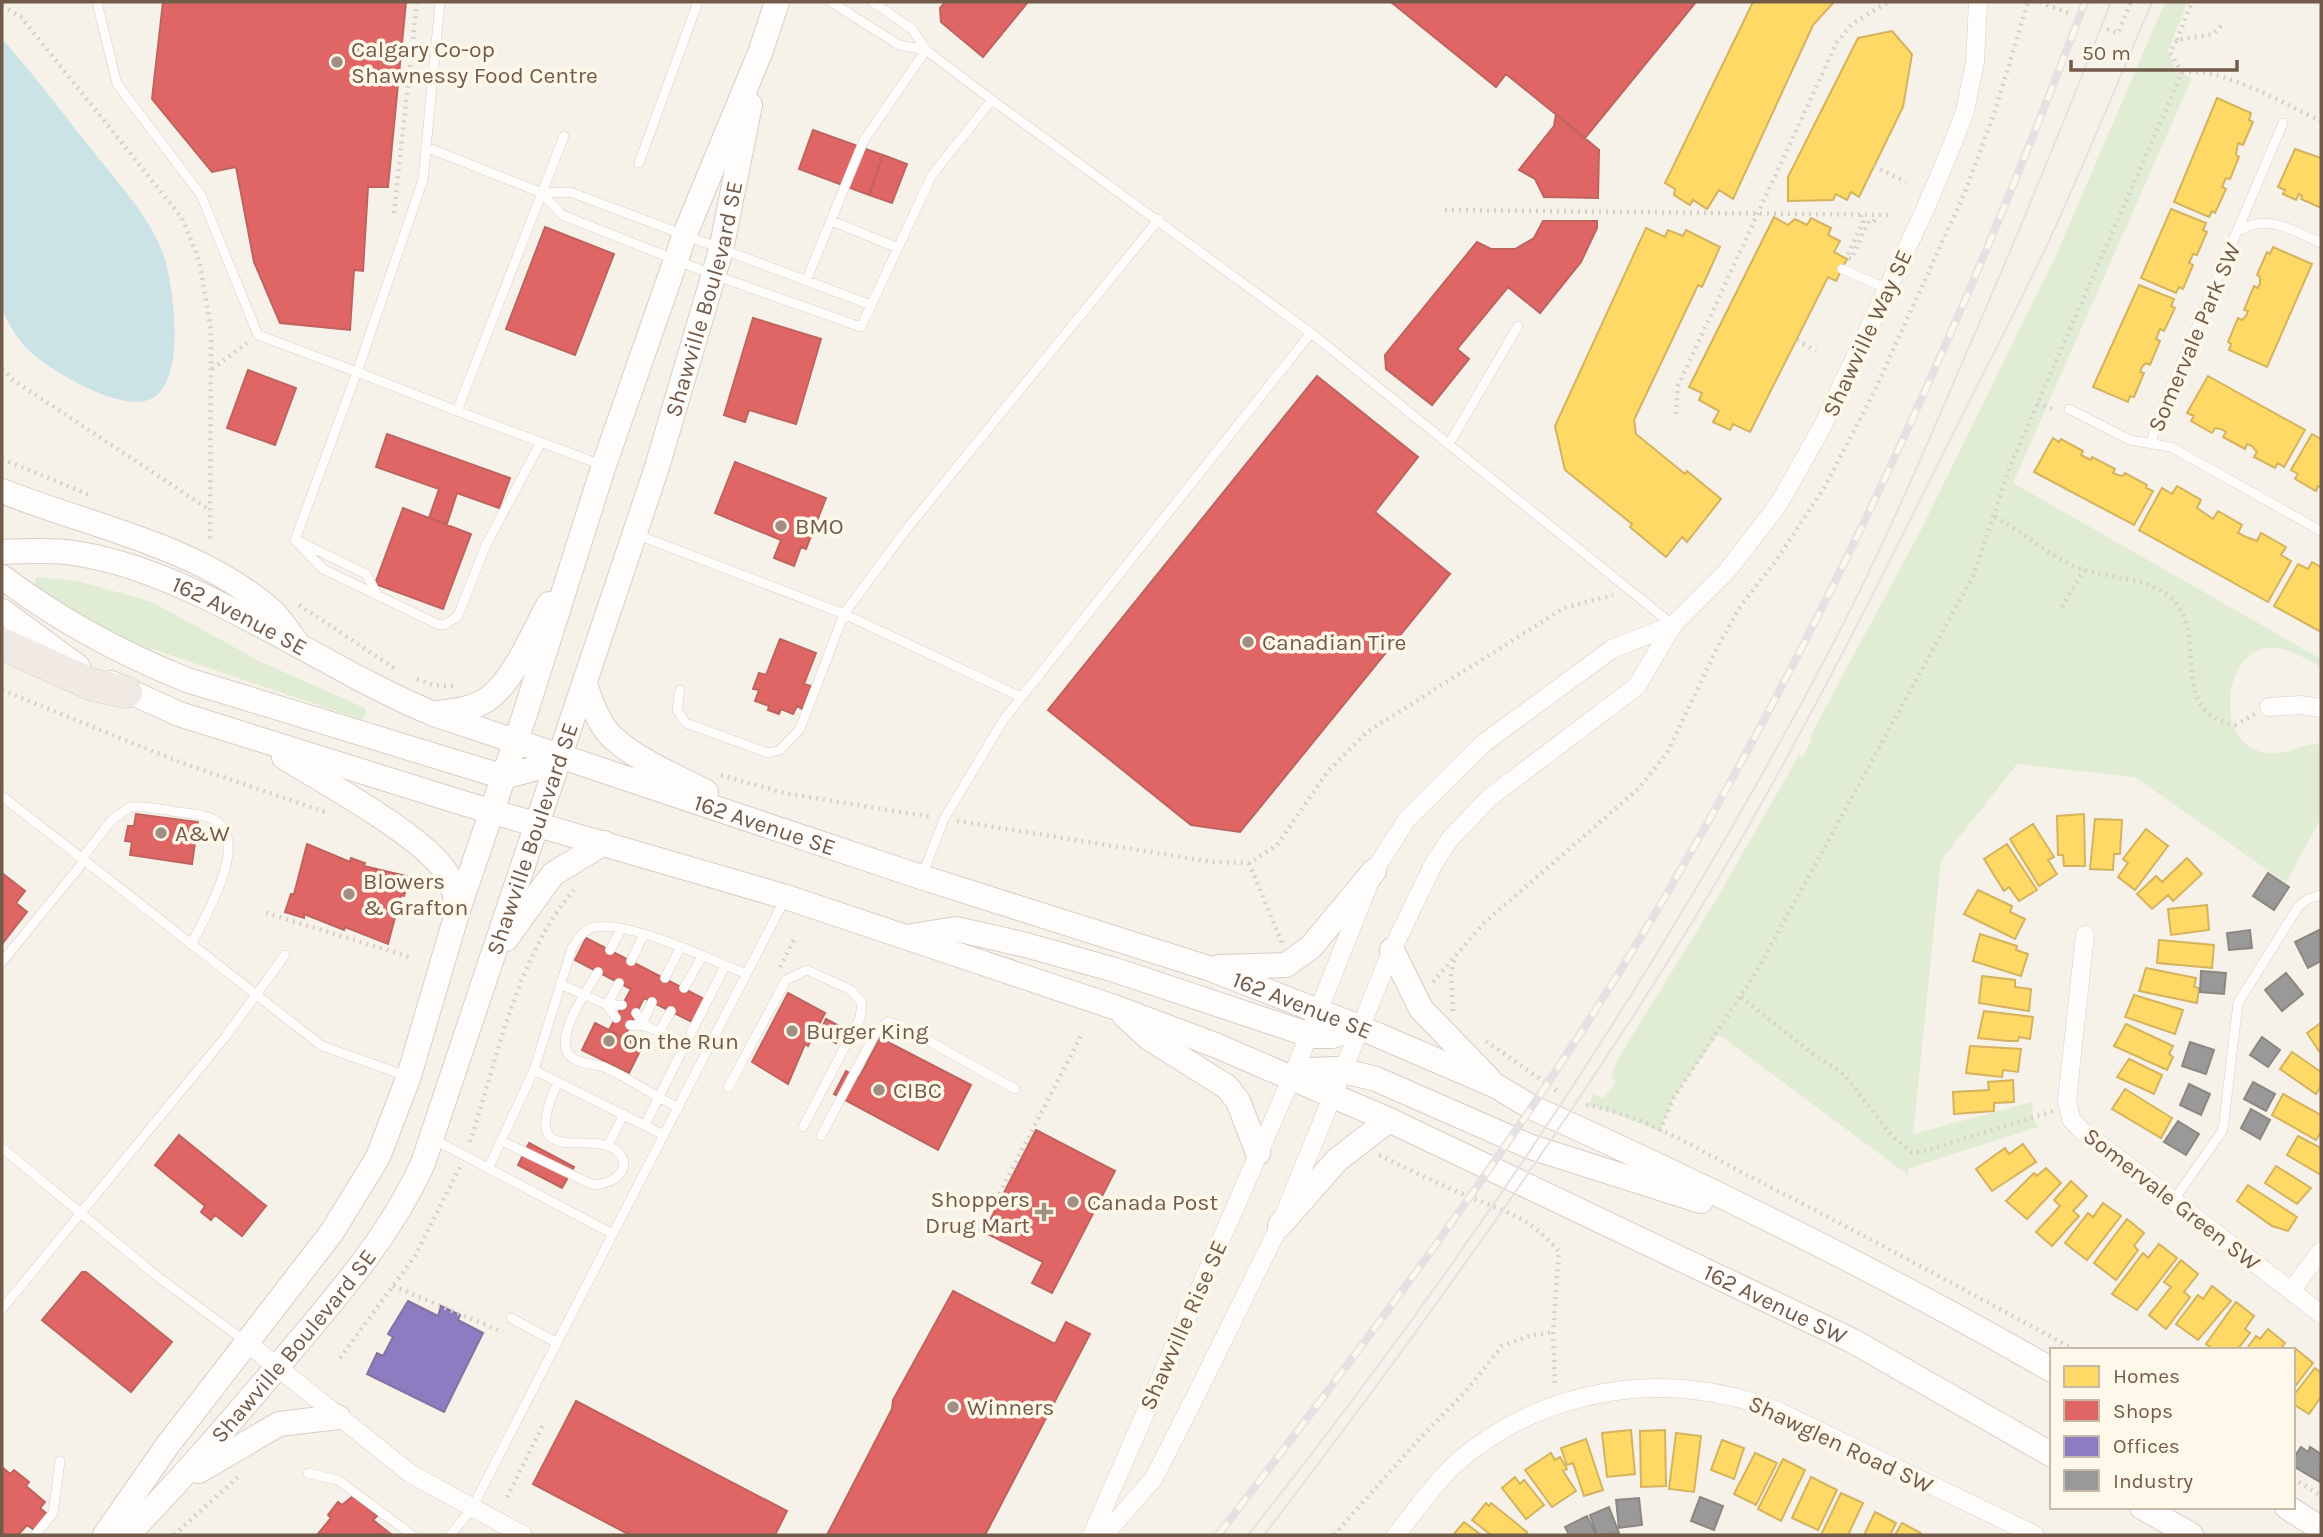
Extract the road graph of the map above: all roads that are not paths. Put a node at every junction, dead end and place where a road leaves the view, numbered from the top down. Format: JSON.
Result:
{"nodes":[{"id":1,"x":97,"y":2,"type":"edge"},
{"id":2,"x":440,"y":2,"type":"edge"},
{"id":3,"x":698,"y":2,"type":"edge"},
{"id":4,"x":777,"y":2,"type":"edge"},
{"id":5,"x":831,"y":2,"type":"edge"},
{"id":6,"x":873,"y":2,"type":"edge"},
{"id":7,"x":1978,"y":2,"type":"edge"},
{"id":8,"x":926,"y":50,"type":"junction"},
{"id":9,"x":760,"y":53,"type":"junction"},
{"id":10,"x":992,"y":100,"type":"junction"},
{"id":11,"x":2283,"y":123,"type":"dead end"},
{"id":12,"x":564,"y":136,"type":"dead end"},
{"id":13,"x":426,"y":147,"type":"junction"},
{"id":14,"x":639,"y":163,"type":"dead end"},
{"id":15,"x":542,"y":193,"type":"junction"},
{"id":16,"x":1159,"y":219,"type":"junction"},
{"id":17,"x":832,"y":220,"type":"junction"},
{"id":18,"x":2239,"y":231,"type":"junction"},
{"id":19,"x":685,"y":234,"type":"junction"},
{"id":20,"x":2321,"y":243,"type":"edge"},
{"id":21,"x":898,"y":248,"type":"junction"},
{"id":22,"x":721,"y":250,"type":"junction"},
{"id":23,"x":677,"y":259,"type":"junction"},
{"id":24,"x":1842,"y":269,"type":"dead end"},
{"id":25,"x":714,"y":275,"type":"junction"},
{"id":26,"x":806,"y":281,"type":"junction"},
{"id":27,"x":1888,"y":289,"type":"junction"},
{"id":28,"x":871,"y":305,"type":"junction"},
{"id":29,"x":1518,"y":326,"type":"dead end"},
{"id":30,"x":1311,"y":333,"type":"junction"},
{"id":31,"x":357,"y":372,"type":"junction"},
{"id":32,"x":2069,"y":409,"type":"dead end"},
{"id":33,"x":457,"y":411,"type":"junction"},
{"id":34,"x":541,"y":442,"type":"junction"},
{"id":35,"x":2151,"y":443,"type":"junction"},
{"id":36,"x":1450,"y":444,"type":"junction"},
{"id":37,"x":604,"y":465,"type":"junction"},
{"id":38,"x":2,"y":491,"type":"edge"},
{"id":39,"x":2321,"y":531,"type":"edge"},
{"id":40,"x":636,"y":534,"type":"junction"},
{"id":41,"x":295,"y":540,"type":"junction"},
{"id":42,"x":2,"y":552,"type":"edge"},
{"id":43,"x":572,"y":564,"type":"junction"},
{"id":44,"x":2,"y":577,"type":"edge"},
{"id":45,"x":378,"y":596,"type":"junction"},
{"id":46,"x":2,"y":611,"type":"edge"},
{"id":47,"x":844,"y":614,"type":"junction"},
{"id":48,"x":1673,"y":625,"type":"junction"},
{"id":49,"x":2,"y":644,"type":"edge"},
{"id":50,"x":302,"y":649,"type":"junction"},
{"id":51,"x":585,"y":684,"type":"junction"},
{"id":52,"x":680,"y":690,"type":"dead end"},
{"id":53,"x":127,"y":692,"type":"junction"},
{"id":54,"x":1021,"y":697,"type":"junction"},
{"id":55,"x":2269,"y":707,"type":"road end"},
{"id":56,"x":2321,"y":708,"type":"edge"},
{"id":57,"x":434,"y":714,"type":"junction"},
{"id":58,"x":253,"y":738,"type":"junction"},
{"id":59,"x":516,"y":740,"type":"junction"},
{"id":60,"x":559,"y":755,"type":"junction"},
{"id":61,"x":504,"y":777,"type":"junction"},
{"id":62,"x":2,"y":796,"type":"edge"},
{"id":63,"x":492,"y":810,"type":"junction"},
{"id":64,"x":536,"y":823,"type":"junction"},
{"id":65,"x":781,"y":831,"type":"junction"},
{"id":66,"x":604,"y":843,"type":"junction"},
{"id":67,"x":83,"y":859,"type":"junction"},
{"id":68,"x":1374,"y":871,"type":"junction"},
{"id":69,"x":921,"y":877,"type":"junction"},
{"id":70,"x":2321,"y":895,"type":"edge"},
{"id":71,"x":786,"y":897,"type":"junction"},
{"id":72,"x":458,"y":910,"type":"junction"},
{"id":73,"x":621,"y":930,"type":"junction"},
{"id":74,"x":2085,"y":935,"type":"dead end"},
{"id":75,"x":643,"y":936,"type":"junction"},
{"id":76,"x":908,"y":937,"type":"junction"},
{"id":77,"x":191,"y":945,"type":"junction"},
{"id":78,"x":680,"y":948,"type":"junction"},
{"id":79,"x":496,"y":950,"type":"junction"},
{"id":80,"x":610,"y":950,"type":"dead end"},
{"id":81,"x":1392,"y":950,"type":"junction"},
{"id":82,"x":285,"y":955,"type":"dead end"},
{"id":83,"x":702,"y":957,"type":"junction"},
{"id":84,"x":631,"y":961,"type":"dead end"},
{"id":85,"x":2,"y":962,"type":"edge"},
{"id":86,"x":725,"y":966,"type":"junction"},
{"id":87,"x":1208,"y":968,"type":"junction"},
{"id":88,"x":598,"y":972,"type":"dead end"},
{"id":89,"x":746,"y":974,"type":"junction"},
{"id":90,"x":665,"y":978,"type":"dead end"},
{"id":91,"x":619,"y":983,"type":"dead end"},
{"id":92,"x":560,"y":984,"type":"junction"},
{"id":93,"x":684,"y":988,"type":"dead end"},
{"id":94,"x":585,"y":995,"type":"junction"},
{"id":95,"x":257,"y":997,"type":"junction"},
{"id":96,"x":652,"y":1002,"type":"dead end"},
{"id":97,"x":607,"y":1005,"type":"junction"},
{"id":98,"x":622,"y":1005,"type":"dead end"},
{"id":99,"x":1114,"y":1007,"type":"junction"},
{"id":100,"x":1320,"y":1011,"type":"junction"},
{"id":101,"x":671,"y":1012,"type":"dead end"},
{"id":102,"x":636,"y":1013,"type":"dead end"},
{"id":103,"x":616,"y":1018,"type":"dead end"},
{"id":104,"x":644,"y":1024,"type":"junction"},
{"id":105,"x":630,"y":1025,"type":"dead end"},
{"id":106,"x":1359,"y":1027,"type":"junction"},
{"id":107,"x":659,"y":1032,"type":"junction"},
{"id":108,"x":1310,"y":1034,"type":"junction"},
{"id":109,"x":686,"y":1043,"type":"junction"},
{"id":110,"x":534,"y":1070,"type":"junction"},
{"id":111,"x":1342,"y":1071,"type":"junction"},
{"id":112,"x":409,"y":1076,"type":"junction"},
{"id":113,"x":1292,"y":1077,"type":"junction"},
{"id":114,"x":558,"y":1082,"type":"junction"},
{"id":115,"x":1496,"y":1086,"type":"junction"},
{"id":116,"x":728,"y":1088,"type":"dead end"},
{"id":117,"x":1015,"y":1089,"type":"dead end"},
{"id":118,"x":1332,"y":1094,"type":"junction"},
{"id":119,"x":658,"y":1098,"type":"junction"},
{"id":120,"x":678,"y":1107,"type":"junction"},
{"id":121,"x":624,"y":1114,"type":"junction"},
{"id":122,"x":1389,"y":1120,"type":"junction"},
{"id":123,"x":645,"y":1125,"type":"junction"},
{"id":124,"x":803,"y":1127,"type":"dead end"},
{"id":125,"x":664,"y":1135,"type":"junction"},
{"id":126,"x":821,"y":1136,"type":"dead end"},
{"id":127,"x":433,"y":1139,"type":"junction"},
{"id":128,"x":502,"y":1141,"type":"junction"},
{"id":129,"x":608,"y":1145,"type":"junction"},
{"id":130,"x":2,"y":1148,"type":"edge"},
{"id":131,"x":1258,"y":1153,"type":"junction"},
{"id":132,"x":488,"y":1169,"type":"junction"},
{"id":133,"x":2173,"y":1201,"type":"junction"},
{"id":134,"x":79,"y":1212,"type":"junction"},
{"id":135,"x":1280,"y":1225,"type":"junction"},
{"id":136,"x":1782,"y":1226,"type":"junction"},
{"id":137,"x":612,"y":1234,"type":"junction"},
{"id":138,"x":2321,"y":1251,"type":"edge"},
{"id":139,"x":2291,"y":1291,"type":"junction"},
{"id":140,"x":2,"y":1309,"type":"edge"},
{"id":141,"x":2321,"y":1314,"type":"edge"},
{"id":142,"x":511,"y":1318,"type":"dead end"},
{"id":143,"x":246,"y":1342,"type":"junction"},
{"id":144,"x":557,"y":1343,"type":"junction"},
{"id":145,"x":279,"y":1365,"type":"junction"},
{"id":146,"x":2050,"y":1369,"type":"edge"},
{"id":147,"x":338,"y":1417,"type":"junction"},
{"id":148,"x":2050,"y":1454,"type":"edge"},
{"id":149,"x":60,"y":1461,"type":"dead end"},
{"id":150,"x":307,"y":1473,"type":"dead end"},
{"id":151,"x":173,"y":1489,"type":"junction"},
{"id":152,"x":2146,"y":1509,"type":"edge"},
{"id":153,"x":2290,"y":1509,"type":"edge"},
{"id":154,"x":471,"y":1510,"type":"junction"},
{"id":155,"x":2321,"y":1529,"type":"edge"},
{"id":156,"x":35,"y":1535,"type":"edge"},
{"id":157,"x":105,"y":1535,"type":"edge"},
{"id":158,"x":127,"y":1535,"type":"edge"},
{"id":159,"x":412,"y":1535,"type":"edge"},
{"id":160,"x":450,"y":1535,"type":"edge"},
{"id":161,"x":523,"y":1535,"type":"edge"},
{"id":162,"x":1092,"y":1535,"type":"edge"},
{"id":163,"x":1104,"y":1535,"type":"edge"},
{"id":164,"x":1396,"y":1535,"type":"edge"},
{"id":165,"x":2035,"y":1535,"type":"edge"},
{"id":166,"x":2191,"y":1535,"type":"edge"}],
"edges":[{"from":1,"to":31,"type":"lane"},
{"from":2,"to":13,"type":"lane"},
{"from":3,"to":14,"type":"lane"},
{"from":4,"to":9,"type":"main road","name":"Shawville Boulevard SE"},
{"from":5,"to":8,"type":"lane"},
{"from":6,"to":8,"type":"lane"},
{"from":7,"to":27,"type":"street","name":"Shawville Way SE"},
{"from":8,"to":10,"type":"lane"},
{"from":8,"to":17,"type":"lane"},
{"from":9,"to":19,"type":"main road","name":"Shawville Boulevard SE"},
{"from":9,"to":22,"type":"main road","name":"Shawville Boulevard SE"},
{"from":10,"to":16,"type":"lane"},
{"from":10,"to":21,"type":"lane"},
{"from":11,"to":18,"type":"lane","name":"Somervale Park SW"},
{"from":12,"to":15,"type":"lane"},
{"from":13,"to":15,"type":"lane"},
{"from":13,"to":31,"type":"lane"},
{"from":15,"to":19,"type":"lane"},
{"from":15,"to":23,"type":"lane"},
{"from":15,"to":33,"type":"lane"},
{"from":16,"to":30,"type":"lane"},
{"from":16,"to":47,"type":"lane"},
{"from":17,"to":21,"type":"lane"},
{"from":17,"to":26,"type":"lane"},
{"from":18,"to":20,"type":"lane","name":"Somervale Park SW"},
{"from":18,"to":35,"type":"lane","name":"Somervale Park SW"},
{"from":19,"to":22,"type":"lane"},
{"from":19,"to":23,"type":"main road","name":"Shawville Boulevard SE"},
{"from":21,"to":28,"type":"lane"},
{"from":22,"to":25,"type":"main road","name":"Shawville Boulevard SE"},
{"from":22,"to":26,"type":"lane"},
{"from":23,"to":25,"type":"lane"},
{"from":23,"to":37,"type":"main road","name":"Shawville Boulevard SE"},
{"from":24,"to":27,"type":"lane"},
{"from":25,"to":28,"type":"lane"},
{"from":25,"to":40,"type":"main road","name":"Shawville Boulevard SE"},
{"from":26,"to":28,"type":"lane"},
{"from":27,"to":48,"type":"street","name":"Shawville Way SE"},
{"from":29,"to":36,"type":"lane"},
{"from":30,"to":36,"type":"lane"},
{"from":30,"to":54,"type":"lane"},
{"from":31,"to":33,"type":"lane"},
{"from":31,"to":41,"type":"lane"},
{"from":32,"to":35,"type":"lane","name":"Somervale Park SW"},
{"from":33,"to":34,"type":"lane"},
{"from":34,"to":37,"type":"lane"},
{"from":34,"to":45,"type":"lane"},
{"from":35,"to":39,"type":"lane","name":"Somervale Park SW"},
{"from":36,"to":48,"type":"lane"},
{"from":37,"to":43,"type":"main road","name":"Shawville Boulevard SE"},
{"from":38,"to":50,"type":"main road"},
{"from":40,"to":47,"type":"lane"},
{"from":40,"to":51,"type":"main road","name":"Shawville Boulevard SE"},
{"from":41,"to":45,"type":"lane"},
{"from":41,"to":45,"type":"lane"},
{"from":42,"to":50,"type":"main road","name":"162 Avenue SE"},
{"from":43,"to":57,"type":"main road"},
{"from":43,"to":59,"type":"main road","name":"Shawville Boulevard SE"},
{"from":44,"to":61,"type":"main road"},
{"from":46,"to":53,"type":"main road"},
{"from":47,"to":52,"type":"lane"},
{"from":47,"to":54,"type":"lane"},
{"from":48,"to":68,"type":"street","name":"Shawville Way SE"},
{"from":48,"to":81,"type":"street","name":"Shawville Way SE"},
{"from":49,"to":53,"type":"highway"},
{"from":50,"to":57,"type":"main road","name":"162 Avenue SE"},
{"from":51,"to":60,"type":"main road","name":"Shawville Boulevard SE"},
{"from":51,"to":65,"type":"main road"},
{"from":53,"to":58,"type":"main road"},
{"from":54,"to":69,"type":"lane"},
{"from":55,"to":56,"type":"street"},
{"from":57,"to":59,"type":"main road","name":"162 Avenue SE"},
{"from":58,"to":63,"type":"main road"},
{"from":58,"to":72,"type":"main road"},
{"from":59,"to":60,"type":"main road","name":"162 Avenue SE"},
{"from":59,"to":61,"type":"main road","name":"Shawville Boulevard SE"},
{"from":60,"to":61,"type":"main road"},
{"from":60,"to":64,"type":"main road","name":"Shawville Boulevard SE"},
{"from":60,"to":65,"type":"main road","name":"162 Avenue SE"},
{"from":61,"to":63,"type":"main road","name":"Shawville Boulevard SE"},
{"from":62,"to":67,"type":"lane"},
{"from":63,"to":64,"type":"main road"},
{"from":63,"to":72,"type":"main road","name":"Shawville Boulevard SE"},
{"from":64,"to":66,"type":"main road"},
{"from":64,"to":79,"type":"main road","name":"Shawville Boulevard SE"},
{"from":65,"to":69,"type":"main road","name":"162 Avenue SE"},
{"from":66,"to":71,"type":"main road"},
{"from":66,"to":79,"type":"main road"},
{"from":67,"to":77,"type":"lane"},
{"from":67,"to":77,"type":"lane"},
{"from":67,"to":85,"type":"lane"},
{"from":68,"to":87,"type":"main road"},
{"from":68,"to":100,"type":"street","name":"Shawville Way SE"},
{"from":69,"to":87,"type":"main road","name":"162 Avenue SE"},
{"from":70,"to":133,"type":"lane"},
{"from":71,"to":76,"type":"main road"},
{"from":71,"to":89,"type":"lane"},
{"from":72,"to":112,"type":"main road","name":"Shawville Boulevard SE"},
{"from":73,"to":75,"type":"lane"},
{"from":73,"to":80,"type":"lane"},
{"from":73,"to":92,"type":"lane"},
{"from":74,"to":133,"type":"street","name":"Somervale Green SW"},
{"from":75,"to":78,"type":"lane"},
{"from":75,"to":84,"type":"lane"},
{"from":76,"to":99,"type":"main road"},
{"from":76,"to":108,"type":"main road"},
{"from":77,"to":95,"type":"lane"},
{"from":78,"to":83,"type":"lane"},
{"from":78,"to":90,"type":"lane"},
{"from":79,"to":127,"type":"main road","name":"Shawville Boulevard SE"},
{"from":81,"to":106,"type":"street","name":"Shawville Way SE"},
{"from":81,"to":115,"type":"main road"},
{"from":82,"to":95,"type":"lane"},
{"from":83,"to":86,"type":"lane"},
{"from":83,"to":93,"type":"lane"},
{"from":86,"to":89,"type":"lane"},
{"from":86,"to":109,"type":"lane"},
{"from":87,"to":100,"type":"main road","name":"162 Avenue SE"},
{"from":88,"to":94,"type":"lane"},
{"from":89,"to":120,"type":"lane"},
{"from":91,"to":97,"type":"lane"},
{"from":92,"to":94,"type":"lane"},
{"from":92,"to":110,"type":"lane"},
{"from":94,"to":97,"type":"lane"},
{"from":94,"to":119,"type":"lane"},
{"from":95,"to":112,"type":"lane"},
{"from":95,"to":134,"type":"lane"},
{"from":96,"to":104,"type":"lane"},
{"from":97,"to":98,"type":"lane"},
{"from":97,"to":103,"type":"lane"},
{"from":99,"to":113,"type":"main road"},
{"from":99,"to":131,"type":"main road"},
{"from":100,"to":106,"type":"main road","name":"162 Avenue SE"},
{"from":100,"to":108,"type":"street","name":"Shawville Way SE"},
{"from":101,"to":107,"type":"lane"},
{"from":102,"to":104,"type":"lane"},
{"from":104,"to":105,"type":"lane"},
{"from":104,"to":107,"type":"lane"},
{"from":106,"to":108,"type":"main road"},
{"from":106,"to":111,"type":"street","name":"Shawville Way SE"},
{"from":106,"to":115,"type":"main road","name":"162 Avenue SE"},
{"from":107,"to":109,"type":"lane"},
{"from":108,"to":113,"type":"street","name":"Shawville Way SE"},
{"from":109,"to":119,"type":"lane"},
{"from":110,"to":114,"type":"lane"},
{"from":110,"to":128,"type":"lane"},
{"from":111,"to":113,"type":"main road"},
{"from":111,"to":118,"type":"street","name":"Shawville Way SE"},
{"from":111,"to":136,"type":"main road"},
{"from":112,"to":143,"type":"main road","name":"Shawville Boulevard SE"},
{"from":113,"to":118,"type":"main road"},
{"from":113,"to":131,"type":"street","name":"Shawville Rise SE"},
{"from":114,"to":121,"type":"lane"},
{"from":114,"to":129,"type":"lane"},
{"from":115,"to":136,"type":"main road","name":"162 Avenue SE"},
{"from":116,"to":124,"type":"lane"},
{"from":117,"to":126,"type":"lane"},
{"from":118,"to":122,"type":"main road"},
{"from":118,"to":135,"type":"street","name":"Shawville Rise SE"},
{"from":119,"to":120,"type":"lane"},
{"from":119,"to":123,"type":"lane"},
{"from":120,"to":125,"type":"lane"},
{"from":121,"to":123,"type":"lane"},
{"from":121,"to":129,"type":"lane"},
{"from":122,"to":135,"type":"main road"},
{"from":122,"to":148,"type":"main road","name":"162 Avenue SW"},
{"from":123,"to":125,"type":"lane"},
{"from":125,"to":137,"type":"lane"},
{"from":127,"to":132,"type":"lane"},
{"from":127,"to":145,"type":"main road","name":"Shawville Boulevard SE"},
{"from":128,"to":129,"type":"lane"},
{"from":128,"to":132,"type":"lane"},
{"from":130,"to":134,"type":"lane"},
{"from":131,"to":162,"type":"street","name":"Shawville Rise SE"},
{"from":132,"to":137,"type":"lane"},
{"from":133,"to":139,"type":"street","name":"Somervale Green SW"},
{"from":134,"to":140,"type":"lane"},
{"from":134,"to":143,"type":"lane"},
{"from":135,"to":163,"type":"street","name":"Shawville Rise SE"},
{"from":136,"to":146,"type":"main road"},
{"from":137,"to":144,"type":"lane"},
{"from":138,"to":139,"type":"street"},
{"from":139,"to":141,"type":"street","name":"Somervale Green SW"},
{"from":142,"to":144,"type":"lane"},
{"from":143,"to":145,"type":"street"},
{"from":143,"to":157,"type":"main road","name":"Shawville Boulevard SE"},
{"from":144,"to":154,"type":"lane"},
{"from":145,"to":147,"type":"street"},
{"from":145,"to":151,"type":"main road","name":"Shawville Boulevard SE"},
{"from":147,"to":151,"type":"main road"},
{"from":147,"to":154,"type":"street"},
{"from":149,"to":156,"type":"lane"},
{"from":150,"to":159,"type":"lane"},
{"from":151,"to":158,"type":"main road","name":"Shawville Boulevard SE"},
{"from":152,"to":166,"type":"main road"},
{"from":153,"to":155,"type":"main road"},
{"from":154,"to":160,"type":"lane"},
{"from":154,"to":161,"type":"street"},
{"from":164,"to":165,"type":"street","name":"Shawglen Road SW"}]}
